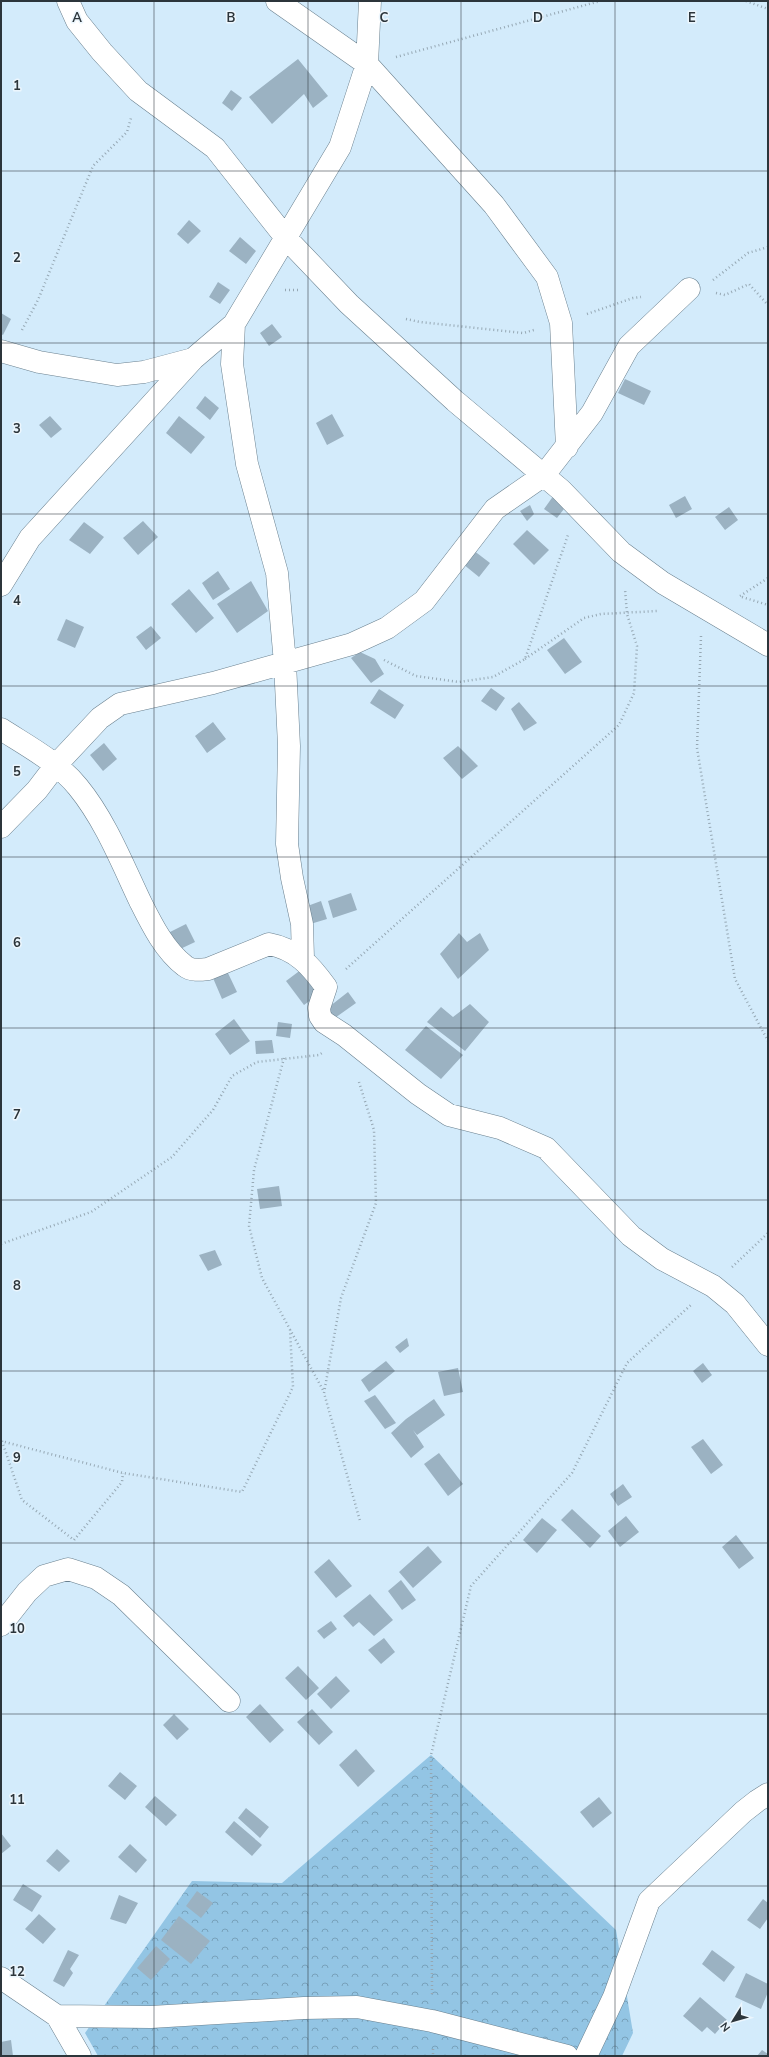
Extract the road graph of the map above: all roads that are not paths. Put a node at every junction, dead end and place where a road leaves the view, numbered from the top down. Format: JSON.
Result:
{"nodes":[{"id":1,"x":68,"y":1,"type":"edge"},
{"id":2,"x":277,"y":1,"type":"edge"},
{"id":3,"x":370,"y":1,"type":"edge"},
{"id":4,"x":367,"y":64,"type":"junction"},
{"id":5,"x":286,"y":238,"type":"junction"},
{"id":6,"x":689,"y":289,"type":"road end"},
{"id":7,"x":234,"y":324,"type":"junction"},
{"id":8,"x":5,"y":352,"type":"edge"},
{"id":9,"x":193,"y":359,"type":"junction"},
{"id":10,"x":567,"y":447,"type":"junction"},
{"id":11,"x":544,"y":475,"type":"junction"},
{"id":12,"x":1,"y":585,"type":"edge"},
{"id":13,"x":768,"y":645,"type":"edge"},
{"id":14,"x":286,"y":663,"type":"junction"},
{"id":15,"x":1,"y":729,"type":"edge"},
{"id":16,"x":56,"y":766,"type":"junction"},
{"id":17,"x":1,"y":827,"type":"edge"},
{"id":18,"x":303,"y":958,"type":"junction"},
{"id":19,"x":768,"y":1345,"type":"edge"},
{"id":20,"x":1,"y":1625,"type":"edge"},
{"id":21,"x":229,"y":1701,"type":"dead end"},
{"id":22,"x":768,"y":1794,"type":"edge"},
{"id":23,"x":1,"y":1978,"type":"edge"},
{"id":24,"x":57,"y":2016,"type":"junction"},
{"id":25,"x":80,"y":2056,"type":"edge"},
{"id":26,"x":567,"y":2056,"type":"edge"},
{"id":27,"x":586,"y":2056,"type":"edge"}],
"edges":[{"from":1,"to":5,"type":"street"},
{"from":2,"to":4,"type":"street"},
{"from":3,"to":4,"type":"street"},
{"from":4,"to":5,"type":"street"},
{"from":4,"to":10,"type":"street"},
{"from":5,"to":7,"type":"street"},
{"from":5,"to":11,"type":"street"},
{"from":6,"to":10,"type":"street"},
{"from":7,"to":9,"type":"street"},
{"from":7,"to":14,"type":"street"},
{"from":8,"to":9,"type":"street"},
{"from":9,"to":12,"type":"street"},
{"from":10,"to":11,"type":"street"},
{"from":11,"to":13,"type":"street"},
{"from":11,"to":14,"type":"street"},
{"from":14,"to":16,"type":"street"},
{"from":14,"to":18,"type":"street"},
{"from":15,"to":16,"type":"street"},
{"from":16,"to":17,"type":"street"},
{"from":16,"to":18,"type":"street"},
{"from":18,"to":19,"type":"street"},
{"from":20,"to":21,"type":"street"},
{"from":22,"to":27,"type":"street"},
{"from":23,"to":24,"type":"street"},
{"from":24,"to":25,"type":"street"},
{"from":24,"to":26,"type":"street"}]}
